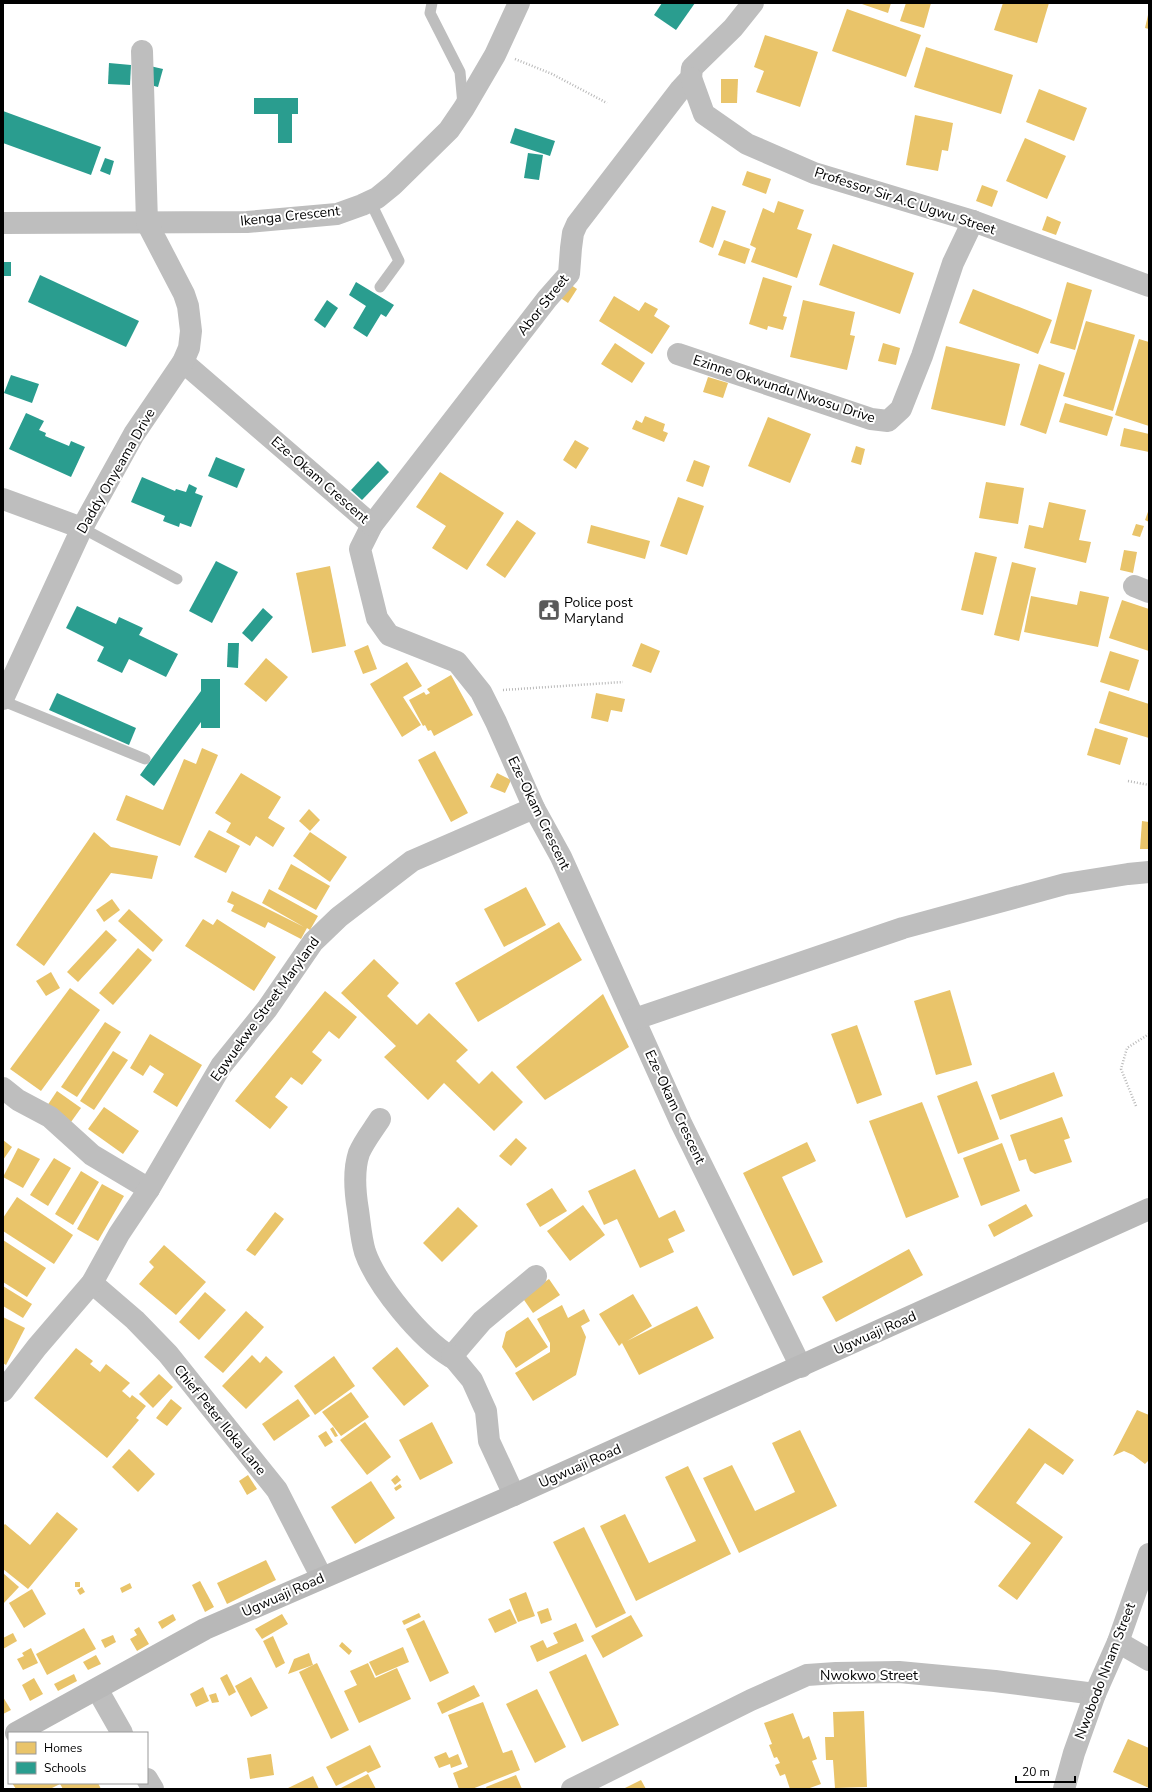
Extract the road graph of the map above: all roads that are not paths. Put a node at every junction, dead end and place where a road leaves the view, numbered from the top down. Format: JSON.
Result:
{"nodes":[{"id":1,"x":432,"y":3,"type":"edge"},
{"id":2,"x":519,"y":3,"type":"edge"},
{"id":3,"x":753,"y":3,"type":"edge"},
{"id":4,"x":142,"y":51,"type":"dead end"},
{"id":5,"x":691,"y":78,"type":"junction"},
{"id":6,"x":463,"y":110,"type":"junction"},
{"id":7,"x":370,"y":201,"type":"junction"},
{"id":8,"x":973,"y":221,"type":"junction"},
{"id":9,"x":3,"y":223,"type":"edge"},
{"id":10,"x":147,"y":223,"type":"junction"},
{"id":11,"x":1149,"y":286,"type":"edge"},
{"id":12,"x":380,"y":287,"type":"dead end"},
{"id":13,"x":678,"y":354,"type":"dead end"},
{"id":14,"x":183,"y":362,"type":"junction"},
{"id":15,"x":3,"y":499,"type":"edge"},
{"id":16,"x":372,"y":525,"type":"junction"},
{"id":17,"x":82,"y":528,"type":"junction"},
{"id":18,"x":177,"y":579,"type":"dead end"},
{"id":19,"x":3,"y":700,"type":"edge"},
{"id":20,"x":144,"y":759,"type":"dead end"},
{"id":21,"x":534,"y":808,"type":"junction"},
{"id":22,"x":1149,"y":872,"type":"edge"},
{"id":23,"x":635,"y":1019,"type":"junction"},
{"id":24,"x":3,"y":1088,"type":"edge"},
{"id":25,"x":380,"y":1119,"type":"dead end"},
{"id":26,"x":149,"y":1190,"type":"junction"},
{"id":27,"x":1149,"y":1209,"type":"edge"},
{"id":28,"x":536,"y":1276,"type":"dead end"},
{"id":29,"x":92,"y":1283,"type":"junction"},
{"id":30,"x":452,"y":1356,"type":"junction"},
{"id":31,"x":801,"y":1367,"type":"junction"},
{"id":32,"x":3,"y":1391,"type":"edge"},
{"id":33,"x":514,"y":1495,"type":"junction"},
{"id":34,"x":1149,"y":1554,"type":"edge"},
{"id":35,"x":322,"y":1578,"type":"junction"},
{"id":36,"x":1118,"y":1642,"type":"junction"},
{"id":37,"x":1149,"y":1660,"type":"edge"},
{"id":38,"x":98,"y":1689,"type":"junction"},
{"id":39,"x":1095,"y":1694,"type":"junction"},
{"id":40,"x":18,"y":1732,"type":"edge"},
{"id":41,"x":121,"y":1732,"type":"edge"},
{"id":42,"x":572,"y":1789,"type":"edge"},
{"id":43,"x":1064,"y":1789,"type":"edge"}],
"edges":[{"from":1,"to":6,"type":"lane"},
{"from":2,"to":6,"type":"street","name":"Ikenga Crescent"},
{"from":3,"to":5,"type":"street","name":"Abor Street"},
{"from":4,"to":10,"type":"street"},
{"from":5,"to":8,"type":"street","name":"Professor Sir A.C Ugwu Street"},
{"from":5,"to":16,"type":"street","name":"Abor Street"},
{"from":6,"to":7,"type":"street","name":"Ikenga Crescent"},
{"from":7,"to":10,"type":"street","name":"Ikenga Crescent"},
{"from":7,"to":12,"type":"lane"},
{"from":8,"to":11,"type":"street","name":"Professor Sir A.C Ugwu Street"},
{"from":8,"to":13,"type":"street","name":"Ezinne Okwundu Nwosu Drive"},
{"from":9,"to":10,"type":"street","name":"Ikenga Crescent"},
{"from":10,"to":14,"type":"street","name":"Daddy Onyeama Drive"},
{"from":14,"to":16,"type":"street","name":"Eze-Okam Crescent"},
{"from":14,"to":17,"type":"street","name":"Daddy Onyeama Drive"},
{"from":15,"to":17,"type":"street"},
{"from":16,"to":21,"type":"street","name":"Eze-Okam Crescent"},
{"from":17,"to":18,"type":"lane"},
{"from":17,"to":19,"type":"street","name":"Daddy Onyeama Drive"},
{"from":19,"to":20,"type":"lane"},
{"from":21,"to":23,"type":"street","name":"Eze-Okam Crescent"},
{"from":21,"to":26,"type":"street","name":"Egwuekwe Street Maryland"},
{"from":22,"to":23,"type":"street"},
{"from":23,"to":31,"type":"street","name":"Eze-Okam Crescent"},
{"from":24,"to":26,"type":"street"},
{"from":25,"to":30,"type":"street"},
{"from":26,"to":29,"type":"street","name":"Egwuekwe Street Maryland"},
{"from":27,"to":31,"type":"main road","name":"Ugwuaji Road"},
{"from":28,"to":30,"type":"street"},
{"from":29,"to":32,"type":"street","name":"Egwuekwe Street Maryland"},
{"from":29,"to":35,"type":"street","name":"Chief Peter Iloka Lane"},
{"from":30,"to":33,"type":"street"},
{"from":31,"to":33,"type":"main road","name":"Ugwuaji Road"},
{"from":33,"to":35,"type":"main road","name":"Ugwuaji Road"},
{"from":34,"to":36,"type":"street","name":"Nwobodo Nnam Street"},
{"from":35,"to":38,"type":"main road","name":"Ugwuaji Road"},
{"from":36,"to":37,"type":"street"},
{"from":36,"to":39,"type":"street","name":"Nwobodo Nnam Street"},
{"from":38,"to":40,"type":"main road","name":"Ugwuaji Road"},
{"from":38,"to":41,"type":"street"},
{"from":39,"to":42,"type":"street","name":"Nwokwo Street"},
{"from":39,"to":43,"type":"street","name":"Nwobodo Nnam Street"}]}
